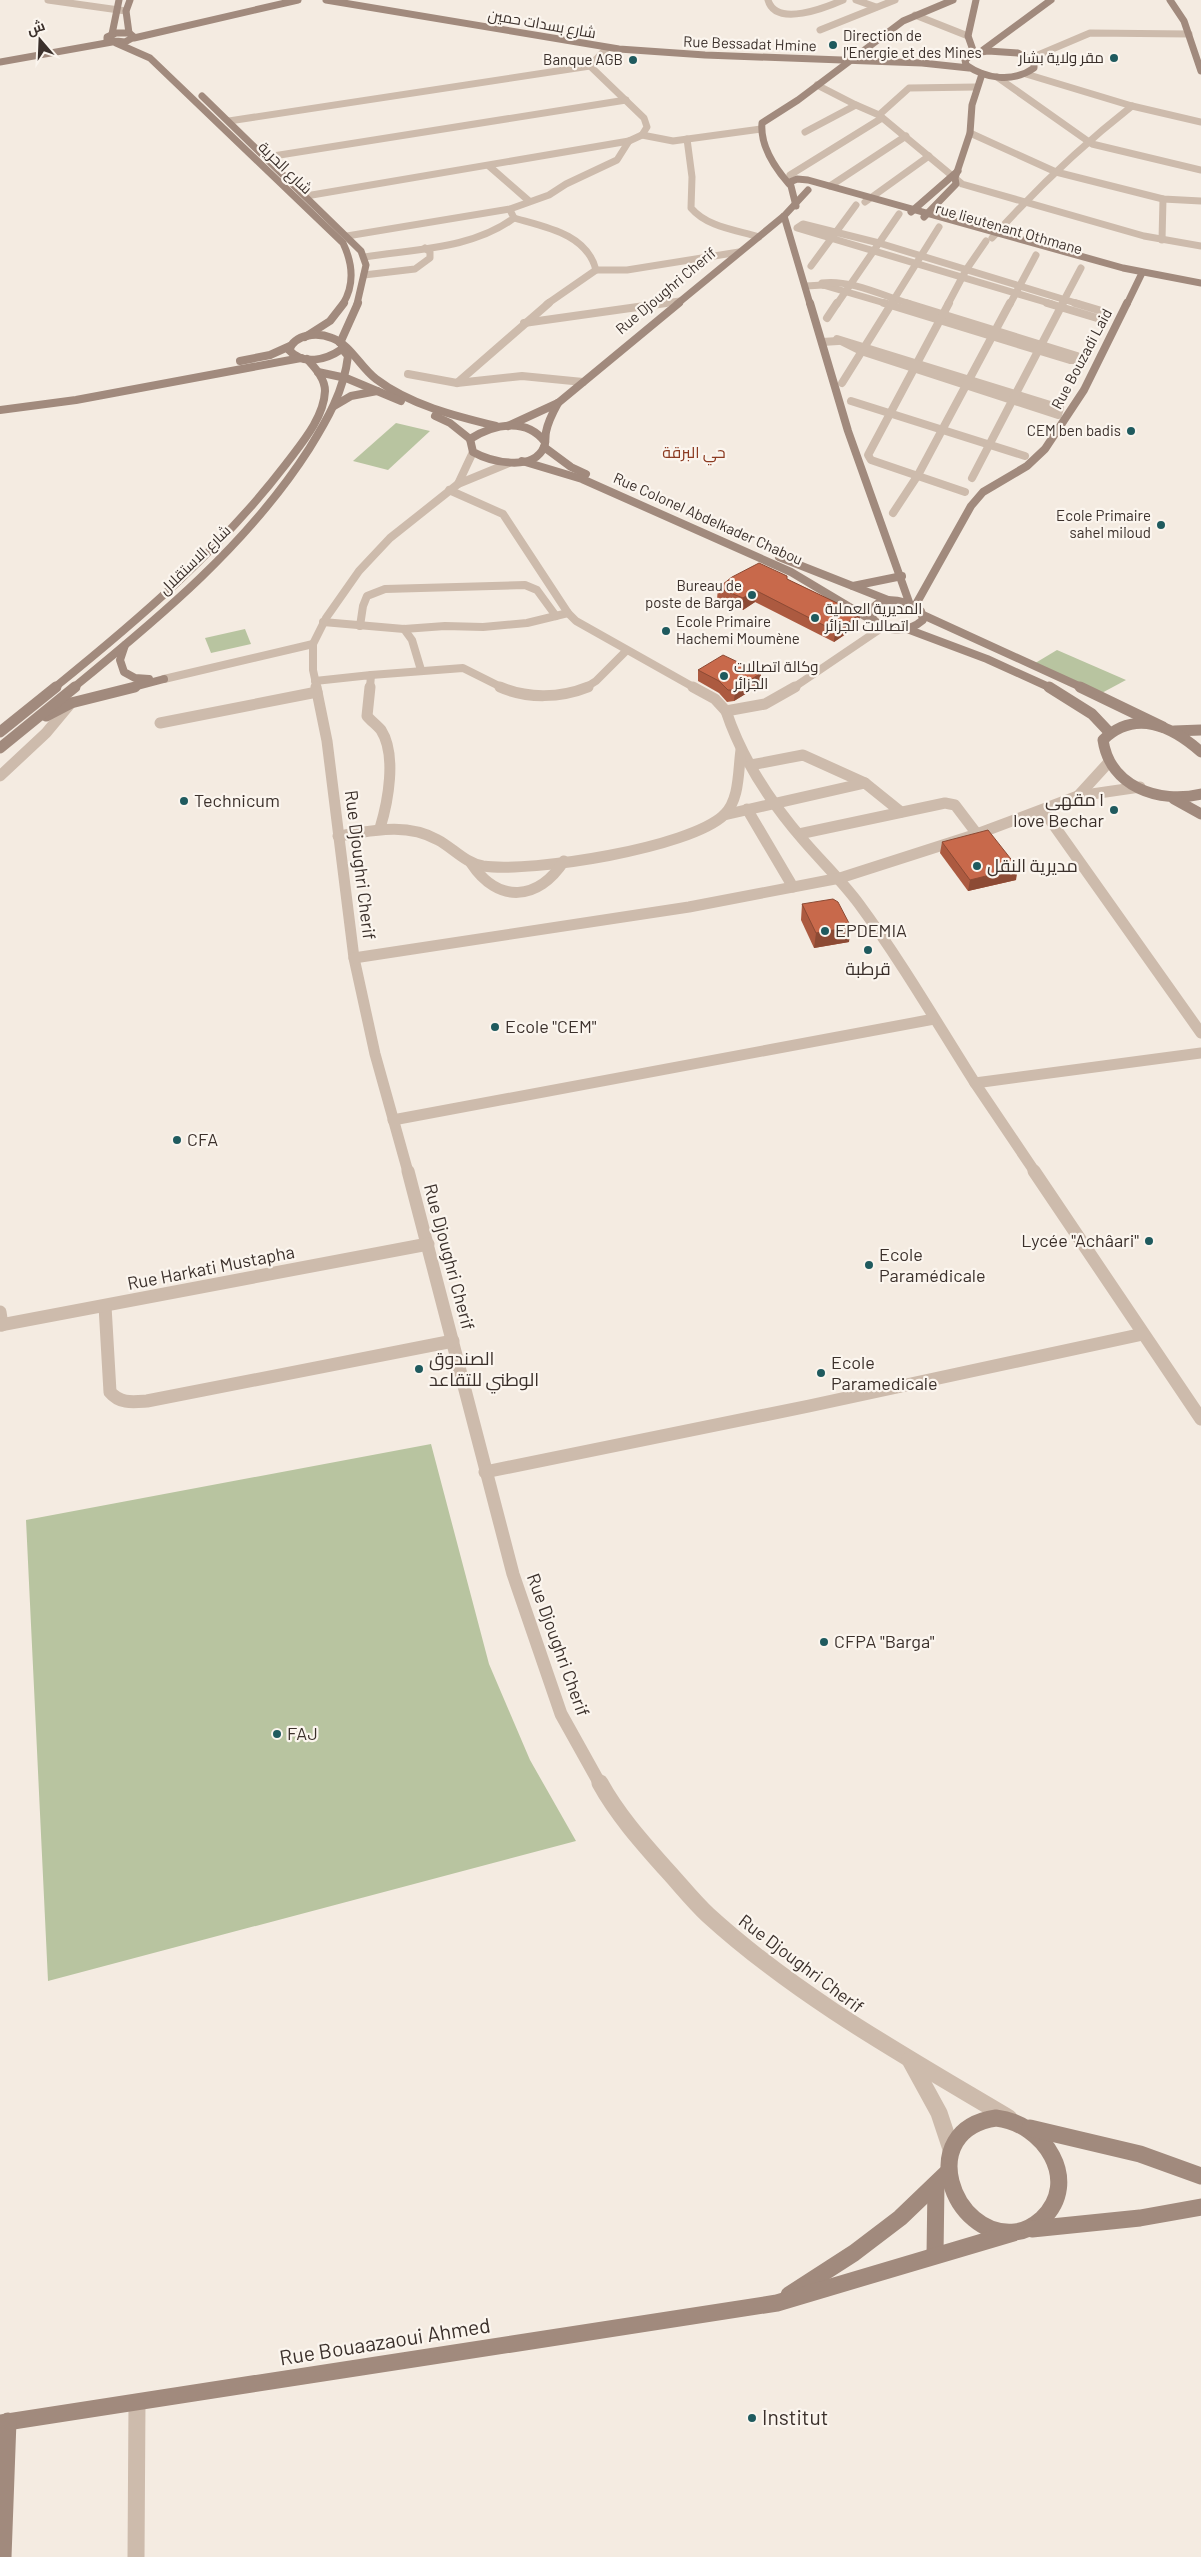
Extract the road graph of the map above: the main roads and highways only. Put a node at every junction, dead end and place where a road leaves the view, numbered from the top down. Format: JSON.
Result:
{"nodes":[{"id":1,"x":118,"y":0,"type":"edge"},
{"id":2,"x":130,"y":0,"type":"edge"},
{"id":3,"x":298,"y":0,"type":"edge"},
{"id":4,"x":326,"y":0,"type":"edge"},
{"id":5,"x":953,"y":0,"type":"edge"},
{"id":6,"x":976,"y":0,"type":"edge"},
{"id":7,"x":1051,"y":0,"type":"edge"},
{"id":8,"x":1170,"y":0,"type":"edge"},
{"id":9,"x":111,"y":35,"type":"junction"},
{"id":10,"x":131,"y":36,"type":"junction"},
{"id":11,"x":997,"y":41,"type":"junction"},
{"id":12,"x":114,"y":42,"type":"junction"},
{"id":13,"x":607,"y":48,"type":"joint"},
{"id":14,"x":1009,"y":51,"type":"junction"},
{"id":15,"x":973,"y":54,"type":"junction"},
{"id":16,"x":0,"y":58,"type":"edge"},
{"id":17,"x":849,"y":60,"type":"junction"},
{"id":18,"x":0,"y":62,"type":"edge"},
{"id":19,"x":922,"y":63,"type":"junction"},
{"id":20,"x":969,"y":68,"type":"junction"},
{"id":21,"x":1201,"y":69,"type":"edge"},
{"id":22,"x":982,"y":74,"type":"junction"},
{"id":23,"x":776,"y":168,"type":"junction"},
{"id":24,"x":955,"y":175,"type":"junction"},
{"id":25,"x":794,"y":177,"type":"junction"},
{"id":26,"x":790,"y":186,"type":"junction"},
{"id":27,"x":810,"y":187,"type":"junction"},
{"id":28,"x":868,"y":200,"type":"junction"},
{"id":29,"x":796,"y":206,"type":"junction"},
{"id":30,"x":912,"y":212,"type":"junction"},
{"id":31,"x":784,"y":216,"type":"junction"},
{"id":32,"x":926,"y":216,"type":"junction"},
{"id":33,"x":1141,"y":276,"type":"junction"},
{"id":34,"x":1201,"y":283,"type":"edge"},
{"id":35,"x":1201,"y":291,"type":"edge"},
{"id":36,"x":305,"y":337,"type":"junction"},
{"id":37,"x":341,"y":345,"type":"junction"},
{"id":38,"x":290,"y":346,"type":"junction"},
{"id":39,"x":304,"y":359,"type":"junction"},
{"id":40,"x":318,"y":372,"type":"junction"},
{"id":41,"x":346,"y":378,"type":"junction"},
{"id":42,"x":377,"y":391,"type":"junction"},
{"id":43,"x":558,"y":403,"type":"junction"},
{"id":44,"x":334,"y":406,"type":"junction"},
{"id":45,"x":0,"y":409,"type":"edge"},
{"id":46,"x":496,"y":426,"type":"junction"},
{"id":47,"x":508,"y":426,"type":"junction"},
{"id":48,"x":470,"y":440,"type":"junction"},
{"id":49,"x":544,"y":444,"type":"junction"},
{"id":50,"x":522,"y":461,"type":"junction"},
{"id":51,"x":902,"y":576,"type":"junction"},
{"id":52,"x":853,"y":586,"type":"junction"},
{"id":53,"x":888,"y":600,"type":"junction"},
{"id":54,"x":912,"y":604,"type":"junction"},
{"id":55,"x":923,"y":615,"type":"junction"},
{"id":56,"x":873,"y":621,"type":"junction"},
{"id":57,"x":907,"y":629,"type":"junction"},
{"id":58,"x":125,"y":644,"type":"junction"},
{"id":59,"x":26,"y":726,"type":"junction"},
{"id":60,"x":1163,"y":727,"type":"junction"},
{"id":61,"x":1201,"y":730,"type":"edge"},
{"id":62,"x":1174,"y":731,"type":"junction"},
{"id":63,"x":0,"y":732,"type":"edge"},
{"id":64,"x":1109,"y":732,"type":"junction"},
{"id":65,"x":0,"y":748,"type":"edge"},
{"id":66,"x":1201,"y":752,"type":"edge"},
{"id":67,"x":1201,"y":794,"type":"edge"},
{"id":68,"x":1172,"y":798,"type":"junction"},
{"id":69,"x":1201,"y":814,"type":"edge"},
{"id":70,"x":1028,"y":2127,"type":"junction"},
{"id":71,"x":1201,"y":2176,"type":"edge"},
{"id":72,"x":942,"y":2178,"type":"junction"},
{"id":73,"x":1201,"y":2207,"type":"edge"},
{"id":74,"x":1020,"y":2231,"type":"junction"},
{"id":75,"x":935,"y":2256,"type":"junction"},
{"id":76,"x":777,"y":2303,"type":"junction"},
{"id":77,"x":4,"y":2422,"type":"edge"},
{"id":78,"x":3,"y":2557,"type":"edge"}],
"edges":[{"from":1,"to":9,"type":"main road"},
{"from":2,"to":10,"type":"main road"},
{"from":3,"to":10,"type":"main road"},
{"from":4,"to":13,"type":"main road","name":"شارع بسدات حمين"},
{"from":5,"to":17,"type":"main road"},
{"from":6,"to":15,"type":"main road"},
{"from":7,"to":11,"type":"main road"},
{"from":8,"to":21,"type":"main road"},
{"from":9,"to":10,"type":"main road"},
{"from":9,"to":12,"type":"main road"},
{"from":9,"to":16,"type":"main road"},
{"from":10,"to":12,"type":"main road"},
{"from":10,"to":37,"type":"main road","name":"شارع الحرية"},
{"from":11,"to":14,"type":"main road"},
{"from":11,"to":15,"type":"main road"},
{"from":12,"to":18,"type":"main road"},
{"from":12,"to":36,"type":"main road","name":"شارع الحرية"},
{"from":13,"to":17,"type":"main road","name":"Rue Bessadat Hmine"},
{"from":14,"to":15,"type":"main road","name":"Rue Bessadat Hmine"},
{"from":14,"to":22,"type":"main road","name":"Rue Bessadat Hmine"},
{"from":15,"to":19,"type":"main road","name":"Rue Bessadat Hmine"},
{"from":15,"to":20,"type":"main road"},
{"from":17,"to":19,"type":"main road","name":"Rue Bessadat Hmine"},
{"from":17,"to":23,"type":"main road"},
{"from":19,"to":20,"type":"main road","name":"Rue Bessadat Hmine"},
{"from":20,"to":22,"type":"main road","name":"Rue Bessadat Hmine"},
{"from":22,"to":24,"type":"main road"},
{"from":23,"to":25,"type":"main road"},
{"from":23,"to":26,"type":"main road"},
{"from":24,"to":30,"type":"main road"},
{"from":24,"to":32,"type":"main road"},
{"from":25,"to":26,"type":"main road"},
{"from":25,"to":27,"type":"main road"},
{"from":26,"to":27,"type":"main road"},
{"from":26,"to":29,"type":"main road"},
{"from":27,"to":28,"type":"main road","name":"rue lieutenant Othmane"},
{"from":27,"to":28,"type":"main road","name":"rue lieutenant Othmane"},
{"from":27,"to":29,"type":"main road","name":"Rue Djoughri Cherif"},
{"from":28,"to":30,"type":"main road","name":"rue lieutenant Othmane"},
{"from":29,"to":31,"type":"main road","name":"Rue Djoughri Cherif"},
{"from":30,"to":32,"type":"main road","name":"rue lieutenant Othmane"},
{"from":31,"to":43,"type":"main road","name":"Rue Djoughri Cherif"},
{"from":31,"to":51,"type":"main road"},
{"from":32,"to":33,"type":"main road","name":"rue lieutenant Othmane"},
{"from":32,"to":33,"type":"main road","name":"rue lieutenant Othmane"},
{"from":33,"to":34,"type":"main road","name":"rue lieutenant Othmane"},
{"from":33,"to":35,"type":"main road","name":"rue lieutenant Othmane"},
{"from":33,"to":54,"type":"main road","name":"Rue Bouzadi Laid"},
{"from":36,"to":37,"type":"main road"},
{"from":36,"to":38,"type":"main road","name":"شارع الحرية"},
{"from":37,"to":39,"type":"main road"},
{"from":37,"to":41,"type":"main road","name":"شارع الاستقلال"},
{"from":37,"to":46,"type":"main road"},
{"from":38,"to":39,"type":"main road","name":"شارع الاستقلال"},
{"from":38,"to":45,"type":"main road","name":"شارع الحرية"},
{"from":39,"to":40,"type":"main road","name":"شارع الاستقلال"},
{"from":39,"to":45,"type":"main road"},
{"from":40,"to":41,"type":"main road"},
{"from":40,"to":63,"type":"main road","name":"شارع الاستقلال"},
{"from":41,"to":42,"type":"main road"},
{"from":41,"to":44,"type":"main road","name":"شارع الاستقلال"},
{"from":42,"to":44,"type":"main road"},
{"from":42,"to":48,"type":"main road"},
{"from":43,"to":47,"type":"main road","name":"Rue Djoughri Cherif"},
{"from":43,"to":49,"type":"main road"},
{"from":44,"to":58,"type":"main road","name":"شارع الاستقلال"},
{"from":46,"to":47,"type":"main road"},
{"from":46,"to":48,"type":"main road"},
{"from":47,"to":49,"type":"main road","name":"Rue Colonel Abdelkader Chabou"},
{"from":48,"to":50,"type":"main road"},
{"from":49,"to":50,"type":"main road"},
{"from":49,"to":52,"type":"main road","name":"Rue Colonel Abdelkader Chabou"},
{"from":50,"to":56,"type":"main road","name":"Rue Colonel Abdelkader Chabou"},
{"from":51,"to":52,"type":"main road"},
{"from":51,"to":54,"type":"main road"},
{"from":52,"to":53,"type":"main road","name":"Rue Colonel Abdelkader Chabou"},
{"from":53,"to":54,"type":"main road","name":"Rue Colonel Abdelkader Chabou"},
{"from":53,"to":56,"type":"main road"},
{"from":54,"to":55,"type":"main road"},
{"from":55,"to":57,"type":"main road"},
{"from":55,"to":60,"type":"main road"},
{"from":56,"to":57,"type":"main road","name":"Rue Colonel Abdelkader Chabou"},
{"from":57,"to":64,"type":"main road"},
{"from":58,"to":59,"type":"main road","name":"شارع الاستقلال"},
{"from":58,"to":59,"type":"main road"},
{"from":59,"to":65,"type":"main road","name":"شارع الاستقلال"},
{"from":60,"to":62,"type":"main road"},
{"from":60,"to":64,"type":"main road"},
{"from":61,"to":62,"type":"main road"},
{"from":62,"to":66,"type":"main road"},
{"from":64,"to":68,"type":"main road"},
{"from":67,"to":68,"type":"main road"},
{"from":68,"to":69,"type":"main road"},
{"from":70,"to":71,"type":"main road"},
{"from":70,"to":72,"type":"main road"},
{"from":70,"to":74,"type":"main road"},
{"from":72,"to":74,"type":"main road"},
{"from":72,"to":75,"type":"main road"},
{"from":72,"to":76,"type":"main road"},
{"from":73,"to":74,"type":"main road"},
{"from":74,"to":75,"type":"main road","name":"Rue Bouaazaoui Ahmed"},
{"from":75,"to":76,"type":"main road","name":"Rue Bouaazaoui Ahmed"},
{"from":76,"to":77,"type":"main road","name":"Rue Bouaazaoui Ahmed"},
{"from":77,"to":78,"type":"main road"}]}
